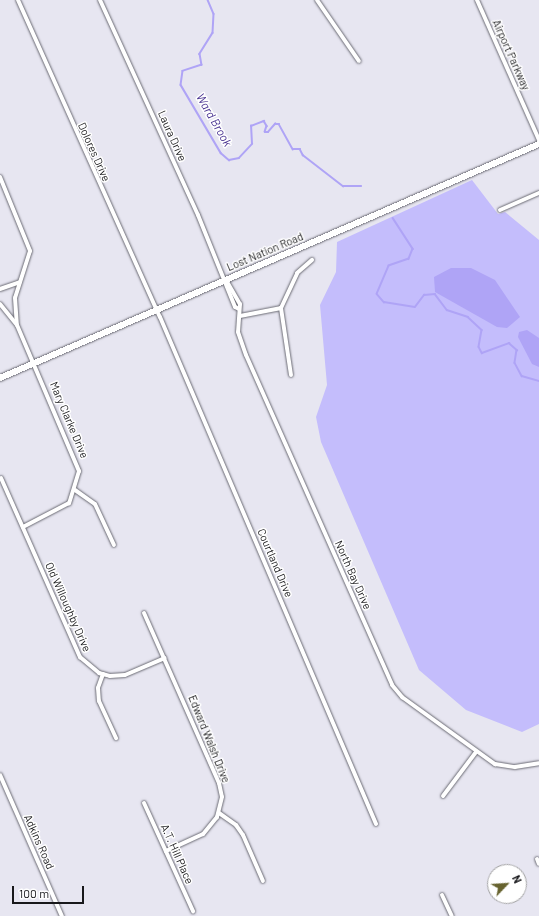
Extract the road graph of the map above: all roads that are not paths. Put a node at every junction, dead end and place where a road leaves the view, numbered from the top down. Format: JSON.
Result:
{"nodes":[{"id":1,"x":18,"y":0,"type":"edge"},
{"id":2,"x":100,"y":0,"type":"edge"},
{"id":3,"x":317,"y":0,"type":"edge"},
{"id":4,"x":477,"y":0,"type":"edge"},
{"id":5,"x":359,"y":61,"type":"dead end"},
{"id":6,"x":539,"y":140,"type":"edge"},
{"id":7,"x":539,"y":144,"type":"edge"},
{"id":8,"x":0,"y":177,"type":"edge"},
{"id":9,"x":539,"y":193,"type":"edge"},
{"id":10,"x":500,"y":210,"type":"dead end"},
{"id":11,"x":312,"y":260,"type":"dead end"},
{"id":12,"x":226,"y":280,"type":"junction"},
{"id":13,"x":20,"y":282,"type":"junction"},
{"id":14,"x":0,"y":289,"type":"edge"},
{"id":15,"x":0,"y":304,"type":"edge"},
{"id":16,"x":282,"y":308,"type":"junction"},
{"id":17,"x":154,"y":311,"type":"junction"},
{"id":18,"x":240,"y":316,"type":"junction"},
{"id":19,"x":17,"y":325,"type":"junction"},
{"id":20,"x":34,"y":363,"type":"junction"},
{"id":21,"x":291,"y":376,"type":"dead end"},
{"id":22,"x":0,"y":378,"type":"edge"},
{"id":23,"x":1,"y":478,"type":"dead end"},
{"id":24,"x":76,"y":490,"type":"junction"},
{"id":25,"x":23,"y":527,"type":"junction"},
{"id":26,"x":114,"y":545,"type":"dead end"},
{"id":27,"x":144,"y":613,"type":"dead end"},
{"id":28,"x":165,"y":658,"type":"junction"},
{"id":29,"x":103,"y":674,"type":"junction"},
{"id":30,"x":116,"y":738,"type":"dead end"},
{"id":31,"x":476,"y":752,"type":"junction"},
{"id":32,"x":539,"y":763,"type":"edge"},
{"id":33,"x":0,"y":775,"type":"edge"},
{"id":34,"x":443,"y":796,"type":"dead end"},
{"id":35,"x":144,"y":803,"type":"dead end"},
{"id":36,"x":219,"y":813,"type":"junction"},
{"id":37,"x":376,"y":824,"type":"dead end"},
{"id":38,"x":166,"y":851,"type":"junction"},
{"id":39,"x":537,"y":859,"type":"dead end"},
{"id":40,"x":539,"y":864,"type":"edge"},
{"id":41,"x":263,"y":881,"type":"dead end"},
{"id":42,"x":442,"y":895,"type":"dead end"},
{"id":43,"x":193,"y":911,"type":"dead end"},
{"id":44,"x":62,"y":916,"type":"edge"},
{"id":45,"x":452,"y":916,"type":"edge"}],
"edges":[{"from":1,"to":17,"type":"street","name":"Dolores Drive"},
{"from":2,"to":12,"type":"street","name":"Laura Drive"},
{"from":3,"to":5,"type":"street"},
{"from":4,"to":6,"type":"street","name":"Airport Parkway"},
{"from":7,"to":12,"type":"street","name":"Lost Nation Road"},
{"from":8,"to":13,"type":"street"},
{"from":9,"to":10,"type":"street"},
{"from":11,"to":16,"type":"street"},
{"from":12,"to":17,"type":"street","name":"Lost Nation Road"},
{"from":12,"to":18,"type":"street","name":"North Bay Drive"},
{"from":13,"to":14,"type":"street"},
{"from":13,"to":19,"type":"street"},
{"from":15,"to":19,"type":"street"},
{"from":16,"to":18,"type":"street"},
{"from":16,"to":21,"type":"street"},
{"from":17,"to":20,"type":"street","name":"Lost Nation Road"},
{"from":17,"to":37,"type":"street","name":"Courtland Drive"},
{"from":18,"to":31,"type":"street","name":"North Bay Drive"},
{"from":19,"to":20,"type":"street","name":"Mary Clarke Drive"},
{"from":20,"to":22,"type":"street","name":"Lost Nation Road"},
{"from":20,"to":24,"type":"street","name":"Mary Clarke Drive"},
{"from":23,"to":25,"type":"street","name":"Old Willoughby Drive"},
{"from":24,"to":25,"type":"street","name":"Mary Clarke Drive"},
{"from":24,"to":26,"type":"street"},
{"from":25,"to":29,"type":"street","name":"Old Willoughby Drive"},
{"from":27,"to":28,"type":"street","name":"Edward Walsh Drive"},
{"from":28,"to":29,"type":"street"},
{"from":28,"to":36,"type":"street","name":"Edward Walsh Drive"},
{"from":29,"to":30,"type":"street"},
{"from":31,"to":32,"type":"street","name":"North Bay Drive"},
{"from":31,"to":34,"type":"street"},
{"from":33,"to":44,"type":"street","name":"Adkins Road"},
{"from":35,"to":38,"type":"street","name":"A.T. Hill Place"},
{"from":36,"to":38,"type":"street"},
{"from":36,"to":41,"type":"street"},
{"from":38,"to":43,"type":"street","name":"A.T. Hill Place"},
{"from":39,"to":40,"type":"street"},
{"from":42,"to":45,"type":"street"}]}
